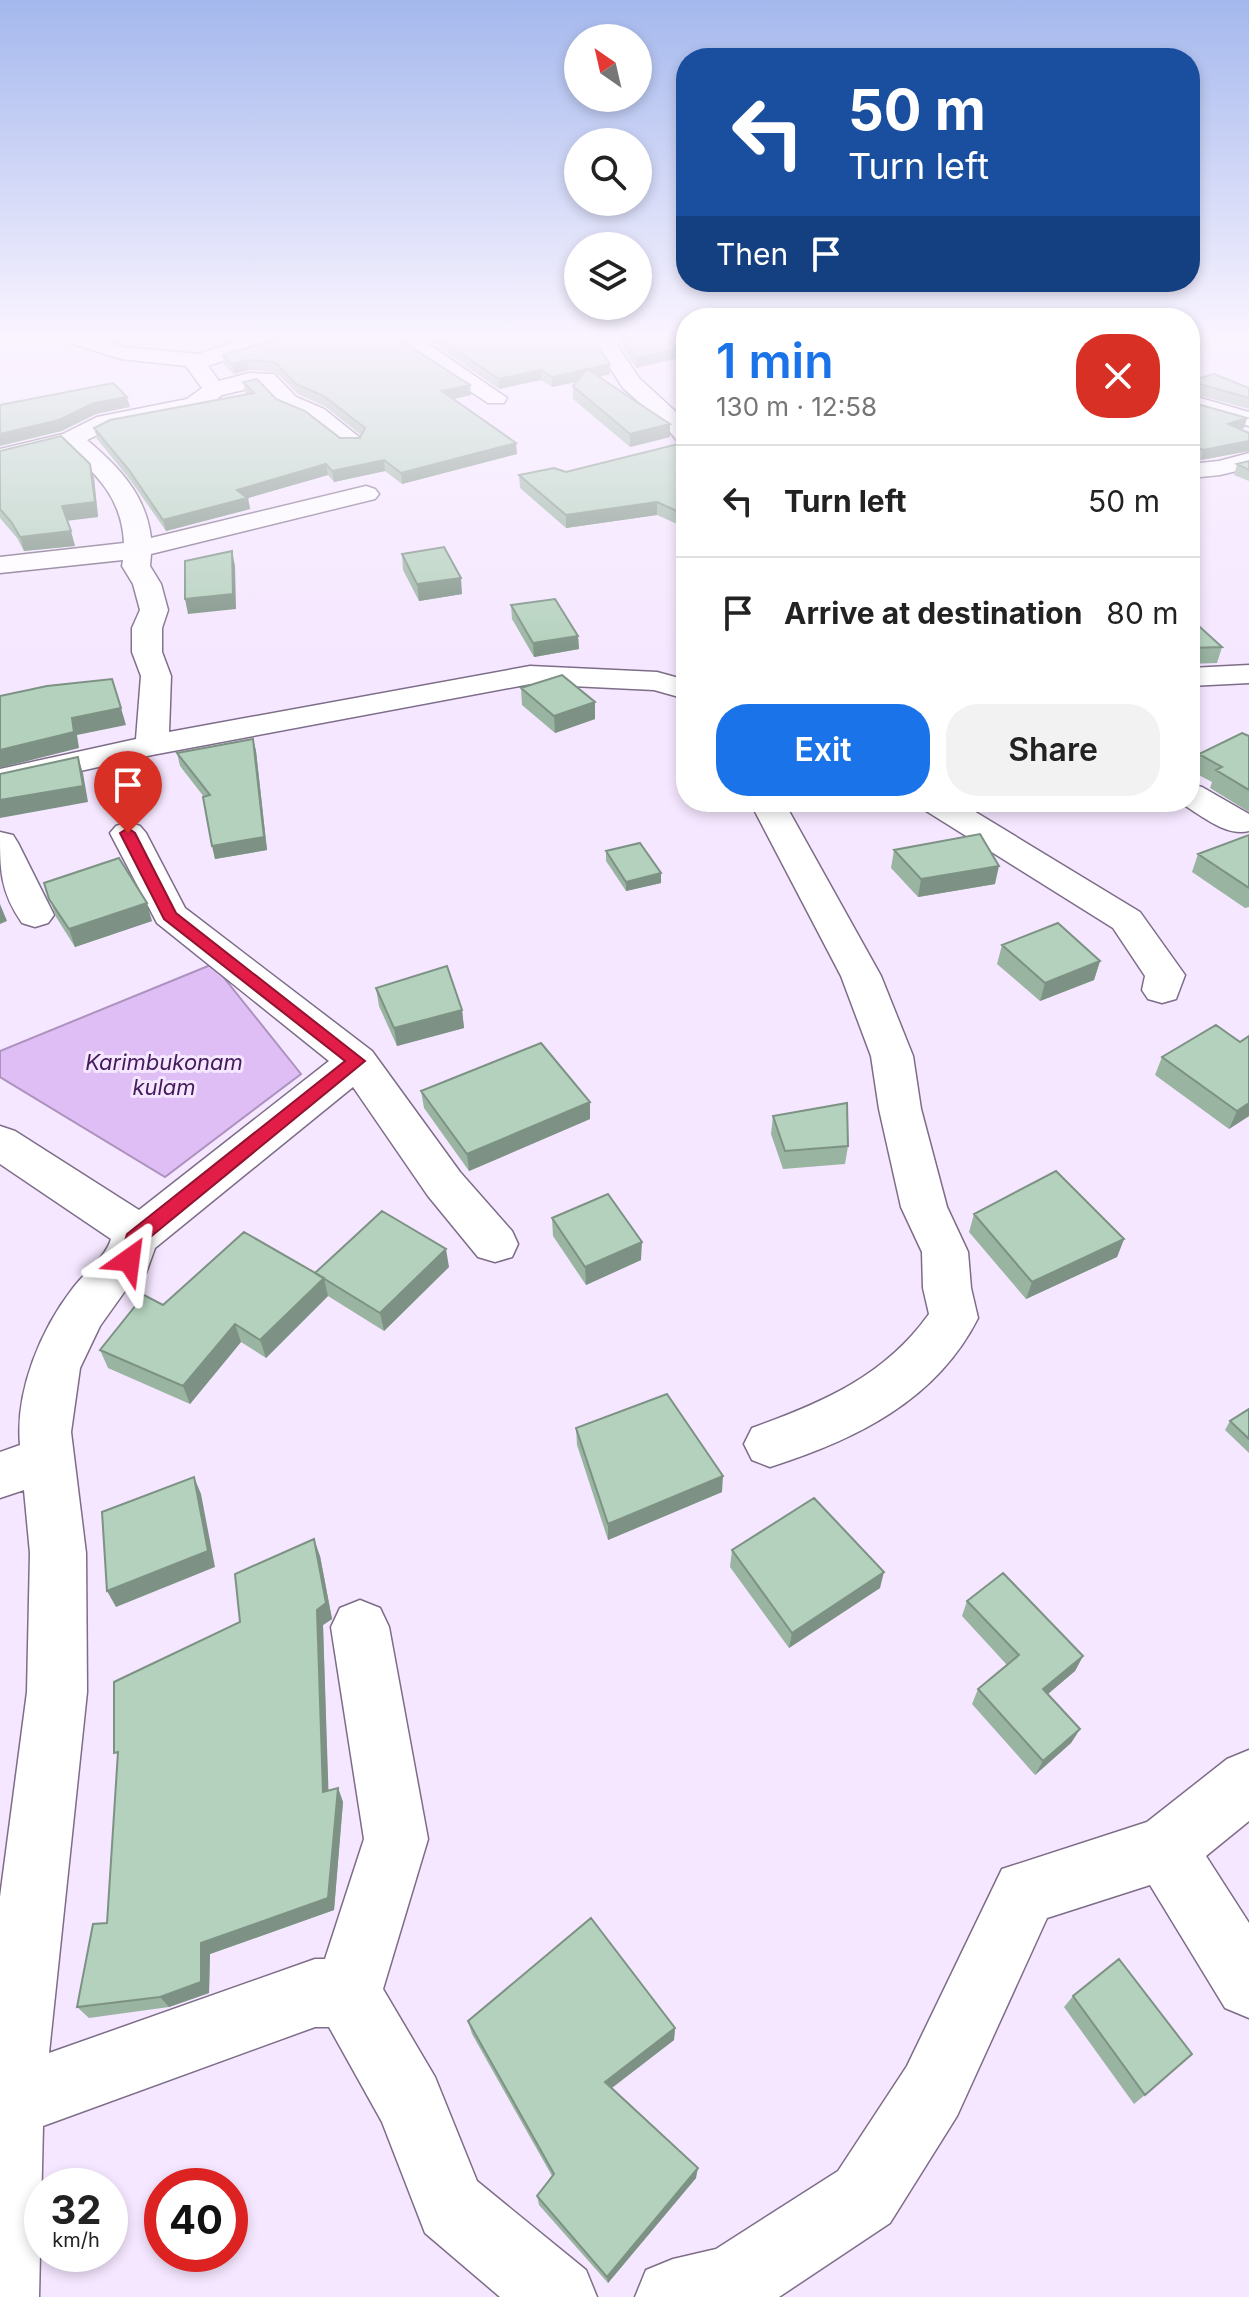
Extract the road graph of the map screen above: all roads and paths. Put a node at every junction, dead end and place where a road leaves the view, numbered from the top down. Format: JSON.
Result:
{"nodes":[{"id":1,"x":45,"y":445,"type":"edge"},
{"id":2,"x":78,"y":445,"type":"edge"},
{"id":3,"x":0,"y":456,"type":"edge"},
{"id":4,"x":1249,"y":460,"type":"edge"},
{"id":5,"x":1200,"y":470,"type":"edge"},
{"id":6,"x":366,"y":494,"type":"dead end"},
{"id":7,"x":140,"y":550,"type":"junction"},
{"id":8,"x":0,"y":565,"type":"edge"},
{"id":9,"x":1249,"y":674,"type":"edge"},
{"id":10,"x":1200,"y":676,"type":"edge"},
{"id":11,"x":676,"y":687,"type":"edge"},
{"id":12,"x":152,"y":745,"type":"junction"},
{"id":13,"x":0,"y":779,"type":"edge"},
{"id":14,"x":1200,"y":800,"type":"edge"},
{"id":15,"x":772,"y":812,"type":"edge"},
{"id":16,"x":951,"y":812,"type":"edge"},
{"id":17,"x":1239,"y":823,"type":"dead end"},
{"id":18,"x":128,"y":833,"type":"dead end"},
{"id":19,"x":0,"y":843,"type":"edge"},
{"id":20,"x":35,"y":915,"type":"dead end"},
{"id":21,"x":1162,"y":990,"type":"dead end"},
{"id":22,"x":357,"y":1061,"type":"junction"},
{"id":23,"x":0,"y":1142,"type":"edge"},
{"id":24,"x":134,"y":1239,"type":"junction"},
{"id":25,"x":495,"y":1244,"type":"dead end"},
{"id":26,"x":770,"y":1444,"type":"dead end"},
{"id":27,"x":24,"y":1467,"type":"edge"},
{"id":28,"x":360,"y":1627,"type":"dead end"},
{"id":29,"x":1249,"y":1781,"type":"edge"},
{"id":30,"x":1164,"y":1849,"type":"junction"},
{"id":31,"x":19,"y":1871,"type":"edge"},
{"id":32,"x":1249,"y":1984,"type":"edge"},
{"id":33,"x":348,"y":1994,"type":"junction"},
{"id":34,"x":8,"y":2103,"type":"junction"},
{"id":35,"x":1,"y":2297,"type":"edge"},
{"id":36,"x":559,"y":2297,"type":"edge"},
{"id":37,"x":673,"y":2297,"type":"edge"}],
"edges":[{"from":1,"to":3,"type":"street"},
{"from":2,"to":7,"type":"street"},
{"from":4,"to":5,"type":"street"},
{"from":6,"to":7,"type":"street"},
{"from":7,"to":8,"type":"street"},
{"from":7,"to":12,"type":"street"},
{"from":9,"to":10,"type":"street"},
{"from":11,"to":12,"type":"street"},
{"from":12,"to":13,"type":"street"},
{"from":14,"to":17,"type":"street"},
{"from":15,"to":26,"type":"street"},
{"from":16,"to":21,"type":"street"},
{"from":18,"to":22,"type":"street"},
{"from":19,"to":20,"type":"street"},
{"from":22,"to":24,"type":"street"},
{"from":22,"to":25,"type":"street"},
{"from":23,"to":24,"type":"street"},
{"from":24,"to":27,"type":"street"},
{"from":27,"to":31,"type":"street"},
{"from":28,"to":33,"type":"street"},
{"from":29,"to":30,"type":"street"},
{"from":30,"to":32,"type":"street"},
{"from":30,"to":37,"type":"street"},
{"from":31,"to":34,"type":"street"},
{"from":33,"to":34,"type":"street"},
{"from":33,"to":36,"type":"street"},
{"from":34,"to":35,"type":"street"}]}
